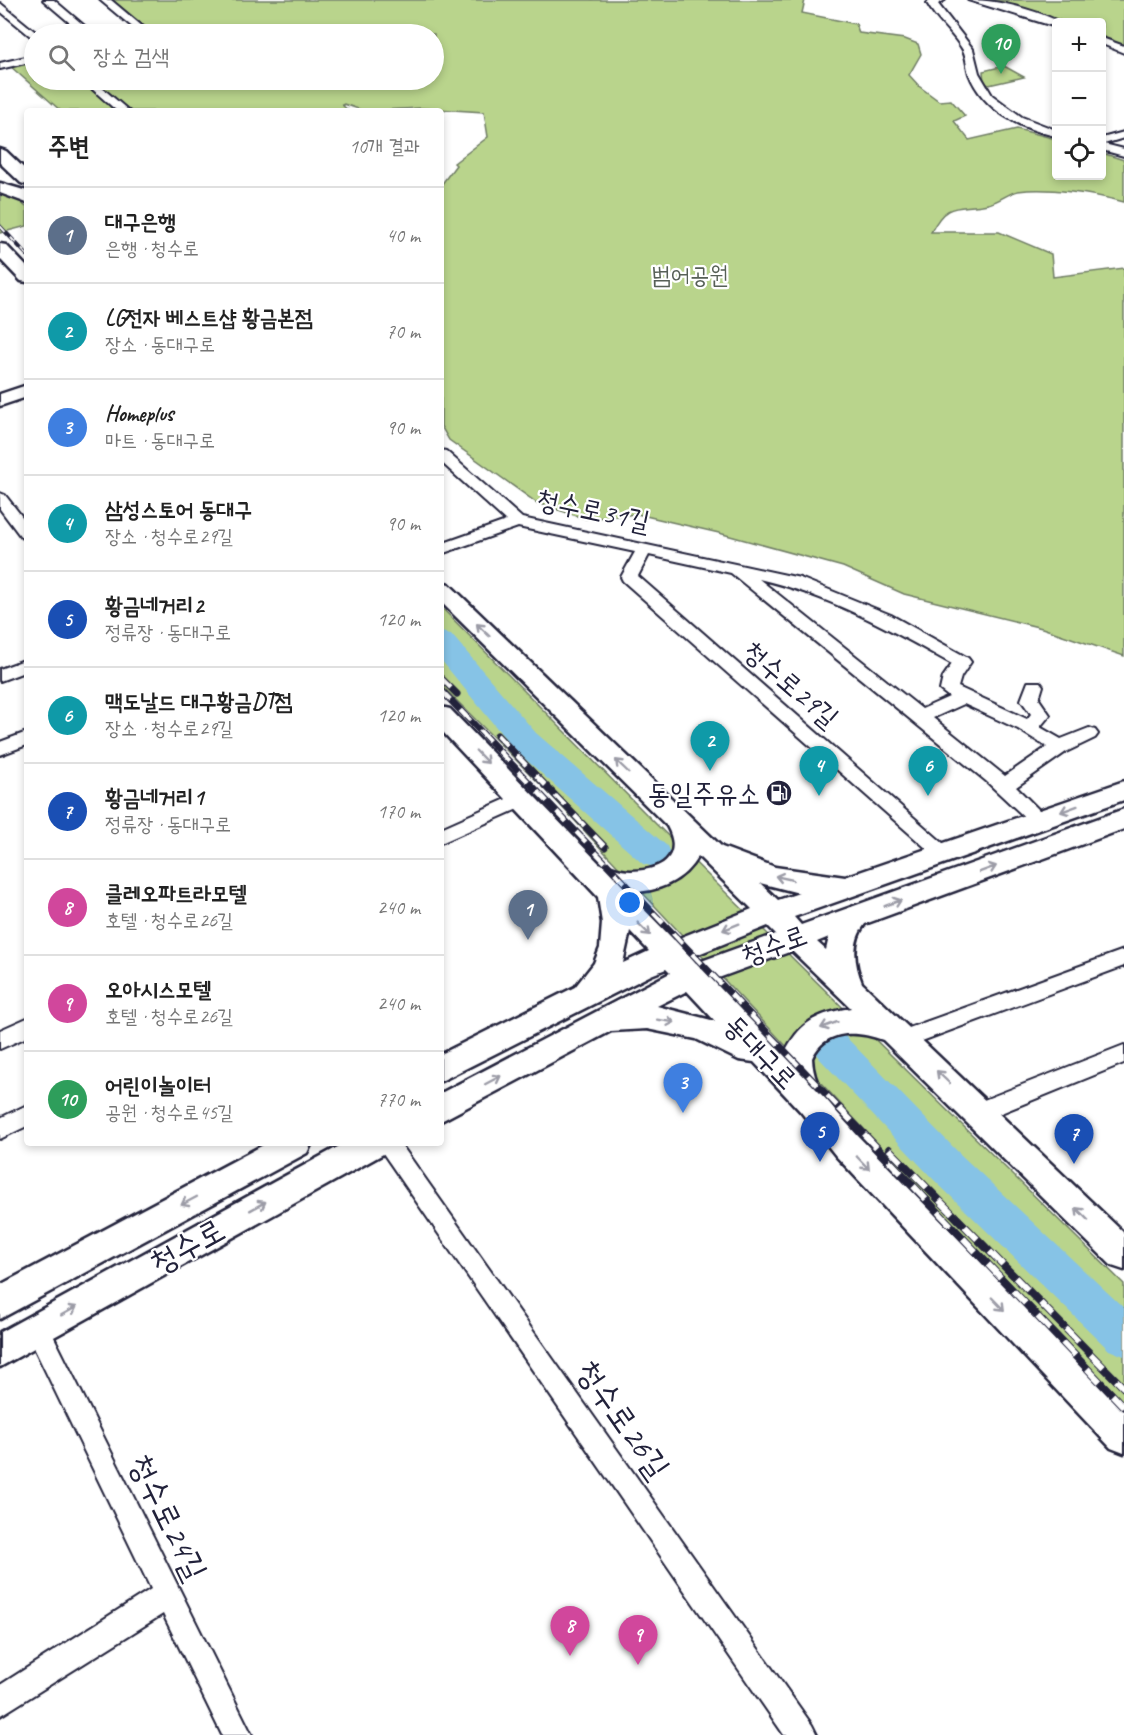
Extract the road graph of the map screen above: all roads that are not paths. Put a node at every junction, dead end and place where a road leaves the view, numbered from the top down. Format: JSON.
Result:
{"nodes":[{"id":1,"x":48,"y":0,"type":"edge"},
{"id":2,"x":105,"y":0,"type":"edge"},
{"id":3,"x":940,"y":0,"type":"edge"},
{"id":4,"x":973,"y":0,"type":"edge"},
{"id":5,"x":0,"y":6,"type":"edge"},
{"id":6,"x":18,"y":22,"type":"junction"},
{"id":7,"x":1052,"y":22,"type":"edge"},
{"id":8,"x":77,"y":24,"type":"edge"},
{"id":9,"x":134,"y":24,"type":"edge"},
{"id":10,"x":0,"y":26,"type":"edge"},
{"id":11,"x":24,"y":27,"type":"edge"},
{"id":12,"x":1106,"y":43,"type":"edge"},
{"id":13,"x":1124,"y":50,"type":"edge"},
{"id":14,"x":24,"y":60,"type":"edge"},
{"id":15,"x":0,"y":66,"type":"edge"},
{"id":16,"x":99,"y":90,"type":"edge"},
{"id":17,"x":120,"y":108,"type":"edge"},
{"id":18,"x":1052,"y":132,"type":"edge"},
{"id":19,"x":1124,"y":135,"type":"edge"},
{"id":20,"x":1106,"y":140,"type":"edge"},
{"id":21,"x":1106,"y":148,"type":"edge"},
{"id":22,"x":1124,"y":153,"type":"edge"},
{"id":23,"x":0,"y":154,"type":"edge"},
{"id":24,"x":24,"y":177,"type":"edge"},
{"id":25,"x":0,"y":182,"type":"edge"},
{"id":26,"x":24,"y":187,"type":"edge"},
{"id":27,"x":0,"y":188,"type":"edge"},
{"id":28,"x":24,"y":196,"type":"edge"},
{"id":29,"x":0,"y":249,"type":"edge"},
{"id":30,"x":24,"y":274,"type":"edge"},
{"id":31,"x":24,"y":392,"type":"edge"},
{"id":32,"x":0,"y":400,"type":"edge"},
{"id":33,"x":444,"y":457,"type":"edge"},
{"id":34,"x":0,"y":498,"type":"edge"},
{"id":35,"x":517,"y":522,"type":"junction"},
{"id":36,"x":24,"y":530,"type":"edge"},
{"id":37,"x":444,"y":548,"type":"edge"},
{"id":38,"x":645,"y":549,"type":"junction"},
{"id":39,"x":736,"y":569,"type":"junction"},
{"id":40,"x":444,"y":592,"type":"edge"},
{"id":41,"x":24,"y":666,"type":"edge"},
{"id":42,"x":0,"y":675,"type":"edge"},
{"id":43,"x":1035,"y":686,"type":"dead end"},
{"id":44,"x":962,"y":698,"type":"junction"},
{"id":45,"x":920,"y":717,"type":"junction"},
{"id":46,"x":444,"y":718,"type":"edge"},
{"id":47,"x":1029,"y":728,"type":"junction"},
{"id":48,"x":1089,"y":734,"type":"dead end"},
{"id":49,"x":24,"y":739,"type":"edge"},
{"id":50,"x":1060,"y":747,"type":"junction"},
{"id":51,"x":0,"y":749,"type":"edge"},
{"id":52,"x":1004,"y":786,"type":"junction"},
{"id":53,"x":1124,"y":790,"type":"edge"},
{"id":54,"x":522,"y":799,"type":"junction"},
{"id":55,"x":674,"y":816,"type":"junction"},
{"id":56,"x":1124,"y":819,"type":"edge"},
{"id":57,"x":1040,"y":820,"type":"junction"},
{"id":58,"x":444,"y":835,"type":"edge"},
{"id":59,"x":707,"y":850,"type":"junction"},
{"id":60,"x":942,"y":851,"type":"junction"},
{"id":61,"x":581,"y":859,"type":"junction"},
{"id":62,"x":863,"y":880,"type":"junction"},
{"id":63,"x":612,"y":897,"type":"junction"},
{"id":64,"x":771,"y":911,"type":"junction"},
{"id":65,"x":855,"y":917,"type":"junction"},
{"id":66,"x":795,"y":937,"type":"junction"},
{"id":67,"x":669,"y":954,"type":"junction"},
{"id":68,"x":1124,"y":958,"type":"edge"},
{"id":69,"x":691,"y":976,"type":"junction"},
{"id":70,"x":852,"y":993,"type":"junction"},
{"id":71,"x":578,"y":999,"type":"junction"},
{"id":72,"x":608,"y":1020,"type":"junction"},
{"id":73,"x":24,"y":1028,"type":"edge"},
{"id":74,"x":903,"y":1039,"type":"junction"},
{"id":75,"x":0,"y":1040,"type":"edge"},
{"id":76,"x":1123,"y":1056,"type":"edge"},
{"id":77,"x":444,"y":1066,"type":"edge"},
{"id":78,"x":777,"y":1069,"type":"junction"},
{"id":79,"x":812,"y":1103,"type":"junction"},
{"id":80,"x":444,"y":1106,"type":"edge"},
{"id":81,"x":979,"y":1112,"type":"junction"},
{"id":82,"x":24,"y":1117,"type":"edge"},
{"id":83,"x":0,"y":1129,"type":"edge"},
{"id":84,"x":290,"y":1146,"type":"edge"},
{"id":85,"x":369,"y":1146,"type":"edge"},
{"id":86,"x":389,"y":1146,"type":"edge"},
{"id":87,"x":1124,"y":1255,"type":"edge"},
{"id":88,"x":0,"y":1304,"type":"edge"},
{"id":89,"x":37,"y":1329,"type":"junction"},
{"id":90,"x":0,"y":1350,"type":"edge"},
{"id":91,"x":1124,"y":1435,"type":"edge"},
{"id":92,"x":168,"y":1594,"type":"junction"},
{"id":93,"x":0,"y":1702,"type":"edge"},
{"id":94,"x":237,"y":1735,"type":"edge"},
{"id":95,"x":802,"y":1735,"type":"edge"}],
"edges":[{"from":1,"to":8,"type":"street"},
{"from":2,"to":9,"type":"street"},
{"from":3,"to":18,"type":"street"},
{"from":4,"to":7,"type":"street"},
{"from":5,"to":6,"type":"street"},
{"from":6,"to":10,"type":"street"},
{"from":6,"to":11,"type":"street"},
{"from":12,"to":13,"type":"street"},
{"from":14,"to":15,"type":"street"},
{"from":16,"to":17,"type":"street"},
{"from":19,"to":20,"type":"street"},
{"from":21,"to":22,"type":"street"},
{"from":23,"to":24,"type":"main road"},
{"from":25,"to":26,"type":"main road"},
{"from":27,"to":28,"type":"main road"},
{"from":29,"to":30,"type":"main road"},
{"from":31,"to":32,"type":"main road"},
{"from":33,"to":35,"type":"street"},
{"from":34,"to":36,"type":"street"},
{"from":35,"to":37,"type":"street","name":"청수로31길"},
{"from":35,"to":38,"type":"street","name":"청수로31길"},
{"from":38,"to":39,"type":"street","name":"청수로31길"},
{"from":38,"to":60,"type":"street","name":"청수로29길"},
{"from":39,"to":44,"type":"street","name":"청수로31길"},
{"from":39,"to":45,"type":"street","name":"청수로31길"},
{"from":55,"to":40,"type":"main road","one_way":true},
{"from":41,"to":42,"type":"street"},
{"from":43,"to":47,"type":"street"},
{"from":44,"to":45,"type":"street"},
{"from":44,"to":47,"type":"street"},
{"from":45,"to":52,"type":"street","name":"청수로31길"},
{"from":46,"to":54,"type":"main road","name":"동대구로","one_way":true},
{"from":47,"to":50,"type":"street"},
{"from":48,"to":50,"type":"street"},
{"from":49,"to":51,"type":"street"},
{"from":50,"to":52,"type":"street"},
{"from":52,"to":57,"type":"street","name":"청수로31길"},
{"from":53,"to":57,"type":"main road","name":"청수로","one_way":true},
{"from":54,"to":58,"type":"street"},
{"from":54,"to":61,"type":"main road","name":"동대구로"},
{"from":55,"to":59,"type":"main road"},
{"from":55,"to":61,"type":"main road"},
{"from":65,"to":56,"type":"main road","name":"청수로","one_way":true},
{"from":57,"to":60,"type":"main road","name":"청수로"},
{"from":62,"to":59,"type":"main road","one_way":true},
{"from":59,"to":64,"type":"main road"},
{"from":60,"to":62,"type":"main road","name":"청수로"},
{"from":61,"to":63,"type":"main road","name":"동대구로"},
{"from":62,"to":64,"type":"main road","name":"청수로"},
{"from":63,"to":67,"type":"main road","name":"동대구로","one_way":true},
{"from":63,"to":71,"type":"main road"},
{"from":64,"to":66,"type":"main road"},
{"from":64,"to":67,"type":"main road","name":"청수로","one_way":true},
{"from":65,"to":66,"type":"main road","name":"청수로"},
{"from":65,"to":70,"type":"main road"},
{"from":66,"to":69,"type":"main road","name":"청수로"},
{"from":66,"to":70,"type":"main road"},
{"from":67,"to":69,"type":"main road","name":"동대구로"},
{"from":67,"to":71,"type":"main road","name":"청수로"},
{"from":68,"to":74,"type":"street"},
{"from":69,"to":72,"type":"main road","name":"청수로"},
{"from":69,"to":78,"type":"main road","name":"동대구로"},
{"from":70,"to":74,"type":"main road"},
{"from":71,"to":77,"type":"main road","name":"청수로"},
{"from":72,"to":78,"type":"main road","one_way":true},
{"from":80,"to":72,"type":"main road","name":"청수로","one_way":true},
{"from":73,"to":75,"type":"street"},
{"from":74,"to":79,"type":"main road","one_way":true},
{"from":81,"to":74,"type":"main road","one_way":true},
{"from":76,"to":81,"type":"street"},
{"from":78,"to":79,"type":"main road","name":"동대구로"},
{"from":79,"to":91,"type":"main road","name":"동대구로","one_way":true},
{"from":87,"to":81,"type":"main road","one_way":true},
{"from":82,"to":83,"type":"street"},
{"from":84,"to":88,"type":"main road","name":"청수로","one_way":true},
{"from":89,"to":85,"type":"main road","name":"청수로","one_way":true},
{"from":86,"to":95,"type":"street","name":"청수로26길"},
{"from":89,"to":90,"type":"main road","name":"청수로"},
{"from":89,"to":92,"type":"street","name":"청수로24길"},
{"from":92,"to":93,"type":"street"},
{"from":92,"to":94,"type":"street","name":"청수로24길"}]}
